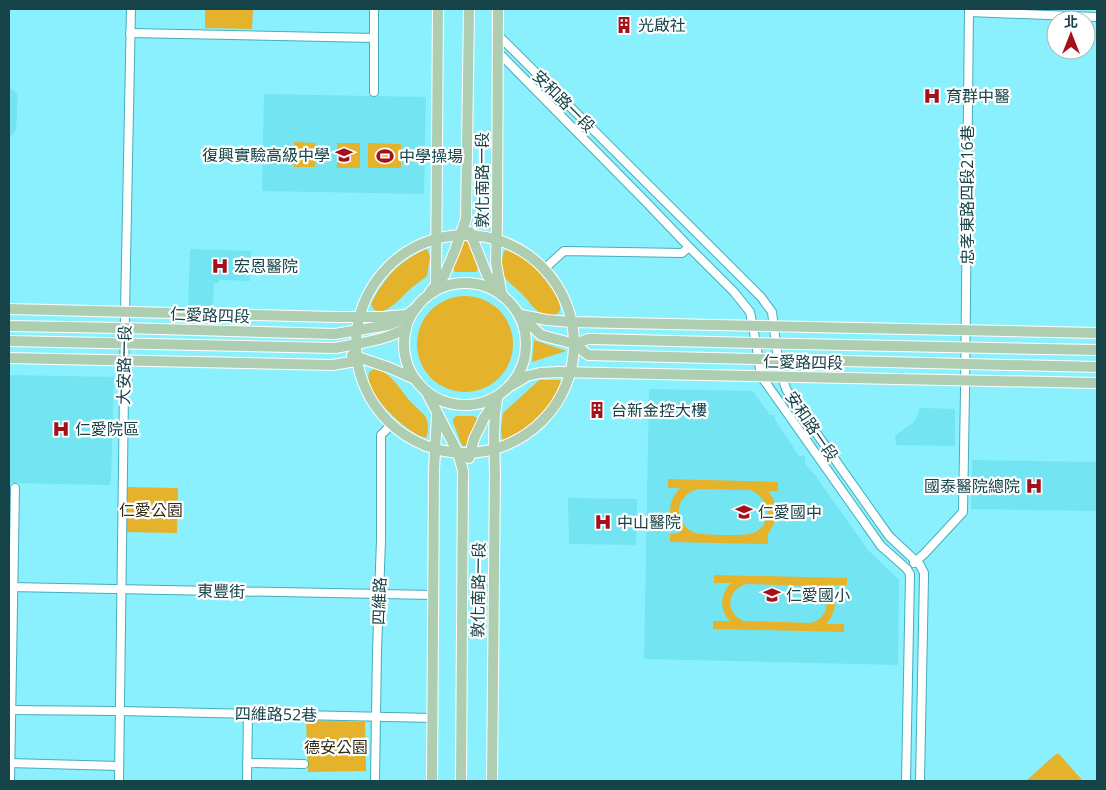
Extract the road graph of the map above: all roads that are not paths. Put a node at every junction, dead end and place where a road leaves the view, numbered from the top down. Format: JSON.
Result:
{"nodes":[{"id":1,"x":131,"y":9,"type":"edge"},
{"id":2,"x":374,"y":9,"type":"edge"},
{"id":3,"x":438,"y":9,"type":"edge"},
{"id":4,"x":469,"y":9,"type":"edge"},
{"id":5,"x":498,"y":9,"type":"edge"},
{"id":6,"x":969,"y":10,"type":"edge"},
{"id":7,"x":1097,"y":17,"type":"edge"},
{"id":8,"x":130,"y":33,"type":"junction"},
{"id":9,"x":498,"y":35,"type":"junction"},
{"id":10,"x":374,"y":38,"type":"junction"},
{"id":11,"x":498,"y":52,"type":"junction"},
{"id":12,"x":374,"y":92,"type":"dead end"},
{"id":13,"x":466,"y":235,"type":"junction"},
{"id":14,"x":436,"y":239,"type":"junction"},
{"id":15,"x":497,"y":240,"type":"junction"},
{"id":16,"x":689,"y":247,"type":"junction"},
{"id":17,"x":544,"y":268,"type":"junction"},
{"id":18,"x":436,"y":284,"type":"junction"},
{"id":19,"x":427,"y":296,"type":"junction"},
{"id":20,"x":502,"y":296,"type":"junction"},
{"id":21,"x":416,"y":308,"type":"junction"},
{"id":22,"x":9,"y":309,"type":"edge"},
{"id":23,"x":125,"y":312,"type":"junction"},
{"id":24,"x":519,"y":313,"type":"junction"},
{"id":25,"x":406,"y":315,"type":"junction"},
{"id":26,"x":359,"y":317,"type":"junction"},
{"id":27,"x":572,"y":322,"type":"junction"},
{"id":28,"x":9,"y":326,"type":"edge"},
{"id":29,"x":753,"y":326,"type":"junction"},
{"id":30,"x":774,"y":326,"type":"junction"},
{"id":31,"x":124,"y":328,"type":"junction"},
{"id":32,"x":406,"y":328,"type":"junction"},
{"id":33,"x":356,"y":330,"type":"junction"},
{"id":34,"x":966,"y":331,"type":"junction"},
{"id":35,"x":1097,"y":333,"type":"edge"},
{"id":36,"x":9,"y":341,"type":"edge"},
{"id":37,"x":124,"y":343,"type":"junction"},
{"id":38,"x":756,"y":343,"type":"junction"},
{"id":39,"x":356,"y":344,"type":"junction"},
{"id":40,"x":575,"y":344,"type":"junction"},
{"id":41,"x":776,"y":344,"type":"junction"},
{"id":42,"x":335,"y":348,"type":"junction"},
{"id":43,"x":966,"y":348,"type":"junction"},
{"id":44,"x":1097,"y":350,"type":"edge"},
{"id":45,"x":9,"y":358,"type":"edge"},
{"id":46,"x":357,"y":359,"type":"junction"},
{"id":47,"x":759,"y":359,"type":"junction"},
{"id":48,"x":124,"y":360,"type":"junction"},
{"id":49,"x":778,"y":360,"type":"junction"},
{"id":50,"x":965,"y":363,"type":"junction"},
{"id":51,"x":1097,"y":367,"type":"edge"},
{"id":52,"x":571,"y":372,"type":"junction"},
{"id":53,"x":761,"y":376,"type":"junction"},
{"id":54,"x":782,"y":376,"type":"junction"},
{"id":55,"x":415,"y":379,"type":"junction"},
{"id":56,"x":966,"y":380,"type":"junction"},
{"id":57,"x":1097,"y":383,"type":"edge"},
{"id":58,"x":512,"y":385,"type":"junction"},
{"id":59,"x":426,"y":391,"type":"junction"},
{"id":60,"x":500,"y":395,"type":"junction"},
{"id":61,"x":437,"y":414,"type":"junction"},
{"id":62,"x":391,"y":425,"type":"junction"},
{"id":63,"x":435,"y":449,"type":"junction"},
{"id":64,"x":494,"y":449,"type":"junction"},
{"id":65,"x":458,"y":453,"type":"junction"},
{"id":66,"x":471,"y":453,"type":"junction"},
{"id":67,"x":463,"y":471,"type":"junction"},
{"id":68,"x":15,"y":488,"type":"dead end"},
{"id":69,"x":916,"y":561,"type":"junction"},
{"id":70,"x":907,"y":569,"type":"junction"},
{"id":71,"x":11,"y":587,"type":"edge"},
{"id":72,"x":121,"y":589,"type":"junction"},
{"id":73,"x":379,"y":594,"type":"junction"},
{"id":74,"x":433,"y":595,"type":"junction"},
{"id":75,"x":10,"y":710,"type":"edge"},
{"id":76,"x":120,"y":711,"type":"junction"},
{"id":77,"x":248,"y":714,"type":"junction"},
{"id":78,"x":376,"y":717,"type":"junction"},
{"id":79,"x":432,"y":718,"type":"junction"},
{"id":80,"x":10,"y":763,"type":"edge"},
{"id":81,"x":247,"y":763,"type":"junction"},
{"id":82,"x":304,"y":764,"type":"dead end"},
{"id":83,"x":119,"y":766,"type":"junction"},
{"id":84,"x":10,"y":781,"type":"edge"},
{"id":85,"x":118,"y":781,"type":"edge"},
{"id":86,"x":247,"y":781,"type":"edge"},
{"id":87,"x":375,"y":781,"type":"edge"},
{"id":88,"x":432,"y":781,"type":"edge"},
{"id":89,"x":461,"y":781,"type":"edge"},
{"id":90,"x":492,"y":781,"type":"edge"},
{"id":91,"x":906,"y":781,"type":"edge"},
{"id":92,"x":920,"y":781,"type":"edge"}],
"edges":[{"from":1,"to":8,"type":"street","name":"大安路一段"},
{"from":2,"to":10,"type":"street"},
{"from":3,"to":14,"type":"main road"},
{"from":4,"to":13,"type":"main road","name":"敦化南路一段"},
{"from":5,"to":9,"type":"main road","name":"敦化南路一段"},
{"from":6,"to":7,"type":"street"},
{"from":6,"to":34,"type":"street","name":"忠孝東路四段216巷"},
{"from":8,"to":10,"type":"street"},
{"from":8,"to":23,"type":"street","name":"大安路一段"},
{"from":9,"to":11,"type":"main road","name":"敦化南路一段"},
{"from":9,"to":30,"type":"street","name":"安和路一段"},
{"from":10,"to":12,"type":"street"},
{"from":11,"to":15,"type":"main road","name":"敦化南路一段"},
{"from":11,"to":16,"type":"street","name":"安和路一段"},
{"from":13,"to":14,"type":"main road"},
{"from":13,"to":15,"type":"main road"},
{"from":13,"to":18,"type":"main road","name":"敦化南路一段"},
{"from":13,"to":20,"type":"main road","name":"敦化南路一段"},
{"from":14,"to":18,"type":"main road"},
{"from":14,"to":26,"type":"main road"},
{"from":15,"to":17,"type":"main road"},
{"from":15,"to":20,"type":"main road","name":"敦化南路一段"},
{"from":16,"to":17,"type":"street"},
{"from":16,"to":29,"type":"street","name":"安和路一段"},
{"from":17,"to":27,"type":"main road"},
{"from":18,"to":19,"type":"main road","name":"敦化南路一段"},
{"from":19,"to":20,"type":"main road"},
{"from":19,"to":21,"type":"main road"},
{"from":20,"to":24,"type":"main road"},
{"from":21,"to":25,"type":"main road","name":"仁愛路四段"},
{"from":21,"to":32,"type":"main road"},
{"from":22,"to":23,"type":"main road","name":"仁愛路四段"},
{"from":23,"to":26,"type":"main road","name":"仁愛路四段"},
{"from":23,"to":31,"type":"street","name":"大安路一段"},
{"from":24,"to":27,"type":"main road"},
{"from":24,"to":40,"type":"main road","name":"仁愛路四段"},
{"from":24,"to":58,"type":"main road"},
{"from":25,"to":26,"type":"main road","name":"仁愛路四段"},
{"from":25,"to":33,"type":"main road","name":"仁愛路四段"},
{"from":26,"to":33,"type":"main road"},
{"from":27,"to":29,"type":"main road"},
{"from":27,"to":40,"type":"main road"},
{"from":28,"to":31,"type":"main road","name":"仁愛路四段"},
{"from":29,"to":30,"type":"main road"},
{"from":29,"to":38,"type":"street","name":"安和路一段"},
{"from":30,"to":34,"type":"main road"},
{"from":30,"to":41,"type":"street","name":"安和路一段"},
{"from":31,"to":33,"type":"main road","name":"仁愛路四段"},
{"from":31,"to":37,"type":"street","name":"大安路一段"},
{"from":32,"to":39,"type":"main road","name":"仁愛路四段"},
{"from":32,"to":55,"type":"main road"},
{"from":33,"to":39,"type":"main road"},
{"from":34,"to":35,"type":"main road"},
{"from":34,"to":43,"type":"street","name":"忠孝東路四段216巷"},
{"from":36,"to":37,"type":"main road","name":"仁愛路四段"},
{"from":37,"to":42,"type":"main road","name":"仁愛路四段"},
{"from":37,"to":48,"type":"street","name":"大安路一段"},
{"from":38,"to":40,"type":"main road","name":"仁愛路四段"},
{"from":38,"to":41,"type":"main road","name":"仁愛路四段"},
{"from":38,"to":47,"type":"street","name":"安和路一段"},
{"from":39,"to":42,"type":"main road","name":"仁愛路四段"},
{"from":39,"to":46,"type":"main road"},
{"from":40,"to":47,"type":"main road","name":"仁愛路四段"},
{"from":40,"to":52,"type":"main road"},
{"from":41,"to":43,"type":"main road","name":"仁愛路四段"},
{"from":41,"to":49,"type":"street","name":"安和路一段"},
{"from":42,"to":46,"type":"main road","name":"仁愛路四段"},
{"from":43,"to":44,"type":"main road","name":"仁愛路四段"},
{"from":43,"to":50,"type":"street","name":"忠孝東路四段216巷"},
{"from":45,"to":48,"type":"main road","name":"仁愛路四段"},
{"from":46,"to":48,"type":"main road","name":"仁愛路四段"},
{"from":46,"to":55,"type":"main road","name":"仁愛路四段"},
{"from":46,"to":62,"type":"main road"},
{"from":47,"to":49,"type":"main road","name":"仁愛路四段"},
{"from":47,"to":53,"type":"street","name":"安和路一段"},
{"from":48,"to":72,"type":"street","name":"大安路一段"},
{"from":49,"to":50,"type":"main road","name":"仁愛路四段"},
{"from":49,"to":54,"type":"street","name":"安和路一段"},
{"from":50,"to":51,"type":"main road","name":"仁愛路四段"},
{"from":50,"to":56,"type":"street","name":"忠孝東路四段216巷"},
{"from":52,"to":53,"type":"main road","name":"仁愛路四段"},
{"from":52,"to":58,"type":"main road","name":"仁愛路四段"},
{"from":52,"to":64,"type":"main road"},
{"from":53,"to":54,"type":"main road","name":"仁愛路四段"},
{"from":53,"to":70,"type":"street","name":"安和路一段"},
{"from":54,"to":56,"type":"main road","name":"仁愛路四段"},
{"from":54,"to":69,"type":"street","name":"安和路一段"},
{"from":55,"to":59,"type":"main road"},
{"from":56,"to":57,"type":"main road","name":"仁愛路四段"},
{"from":56,"to":69,"type":"street","name":"忠孝東路四段216巷"},
{"from":58,"to":60,"type":"main road"},
{"from":59,"to":60,"type":"main road"},
{"from":59,"to":61,"type":"main road","name":"敦化南路一段"},
{"from":60,"to":64,"type":"main road","name":"敦化南路一段"},
{"from":60,"to":66,"type":"main road","name":"敦化南路一段"},
{"from":61,"to":63,"type":"main road","name":"敦化南路一段"},
{"from":61,"to":65,"type":"main road","name":"敦化南路一段"},
{"from":62,"to":63,"type":"main road"},
{"from":62,"to":73,"type":"street","name":"四維路"},
{"from":63,"to":65,"type":"main road"},
{"from":63,"to":74,"type":"main road","name":"敦化南路一段"},
{"from":64,"to":66,"type":"main road"},
{"from":64,"to":90,"type":"main road","name":"敦化南路一段"},
{"from":65,"to":66,"type":"main road"},
{"from":65,"to":67,"type":"main road","name":"敦化南路一段"},
{"from":66,"to":67,"type":"main road","name":"敦化南路一段"},
{"from":67,"to":89,"type":"main road","name":"敦化南路一段"},
{"from":68,"to":71,"type":"street"},
{"from":69,"to":70,"type":"street","name":"忠孝東路四段216巷"},
{"from":69,"to":92,"type":"street","name":"安和路一段"},
{"from":70,"to":91,"type":"street"},
{"from":71,"to":72,"type":"street","name":"東豐街"},
{"from":71,"to":75,"type":"street"},
{"from":72,"to":73,"type":"street","name":"東豐街"},
{"from":72,"to":76,"type":"street","name":"大安路一段"},
{"from":73,"to":74,"type":"street","name":"東豐街"},
{"from":73,"to":78,"type":"street","name":"四維路"},
{"from":74,"to":79,"type":"main road","name":"敦化南路一段"},
{"from":75,"to":76,"type":"street","name":"四維路52巷"},
{"from":75,"to":80,"type":"street"},
{"from":76,"to":77,"type":"street","name":"四維路52巷"},
{"from":76,"to":83,"type":"street","name":"大安路一段"},
{"from":77,"to":78,"type":"street","name":"四維路52巷"},
{"from":77,"to":81,"type":"street"},
{"from":78,"to":79,"type":"street","name":"四維路52巷"},
{"from":78,"to":87,"type":"street","name":"四維路"},
{"from":79,"to":88,"type":"main road","name":"敦化南路一段"},
{"from":80,"to":83,"type":"street"},
{"from":80,"to":84,"type":"street"},
{"from":81,"to":82,"type":"street"},
{"from":81,"to":86,"type":"street"},
{"from":83,"to":85,"type":"street","name":"大安路一段"}]}
